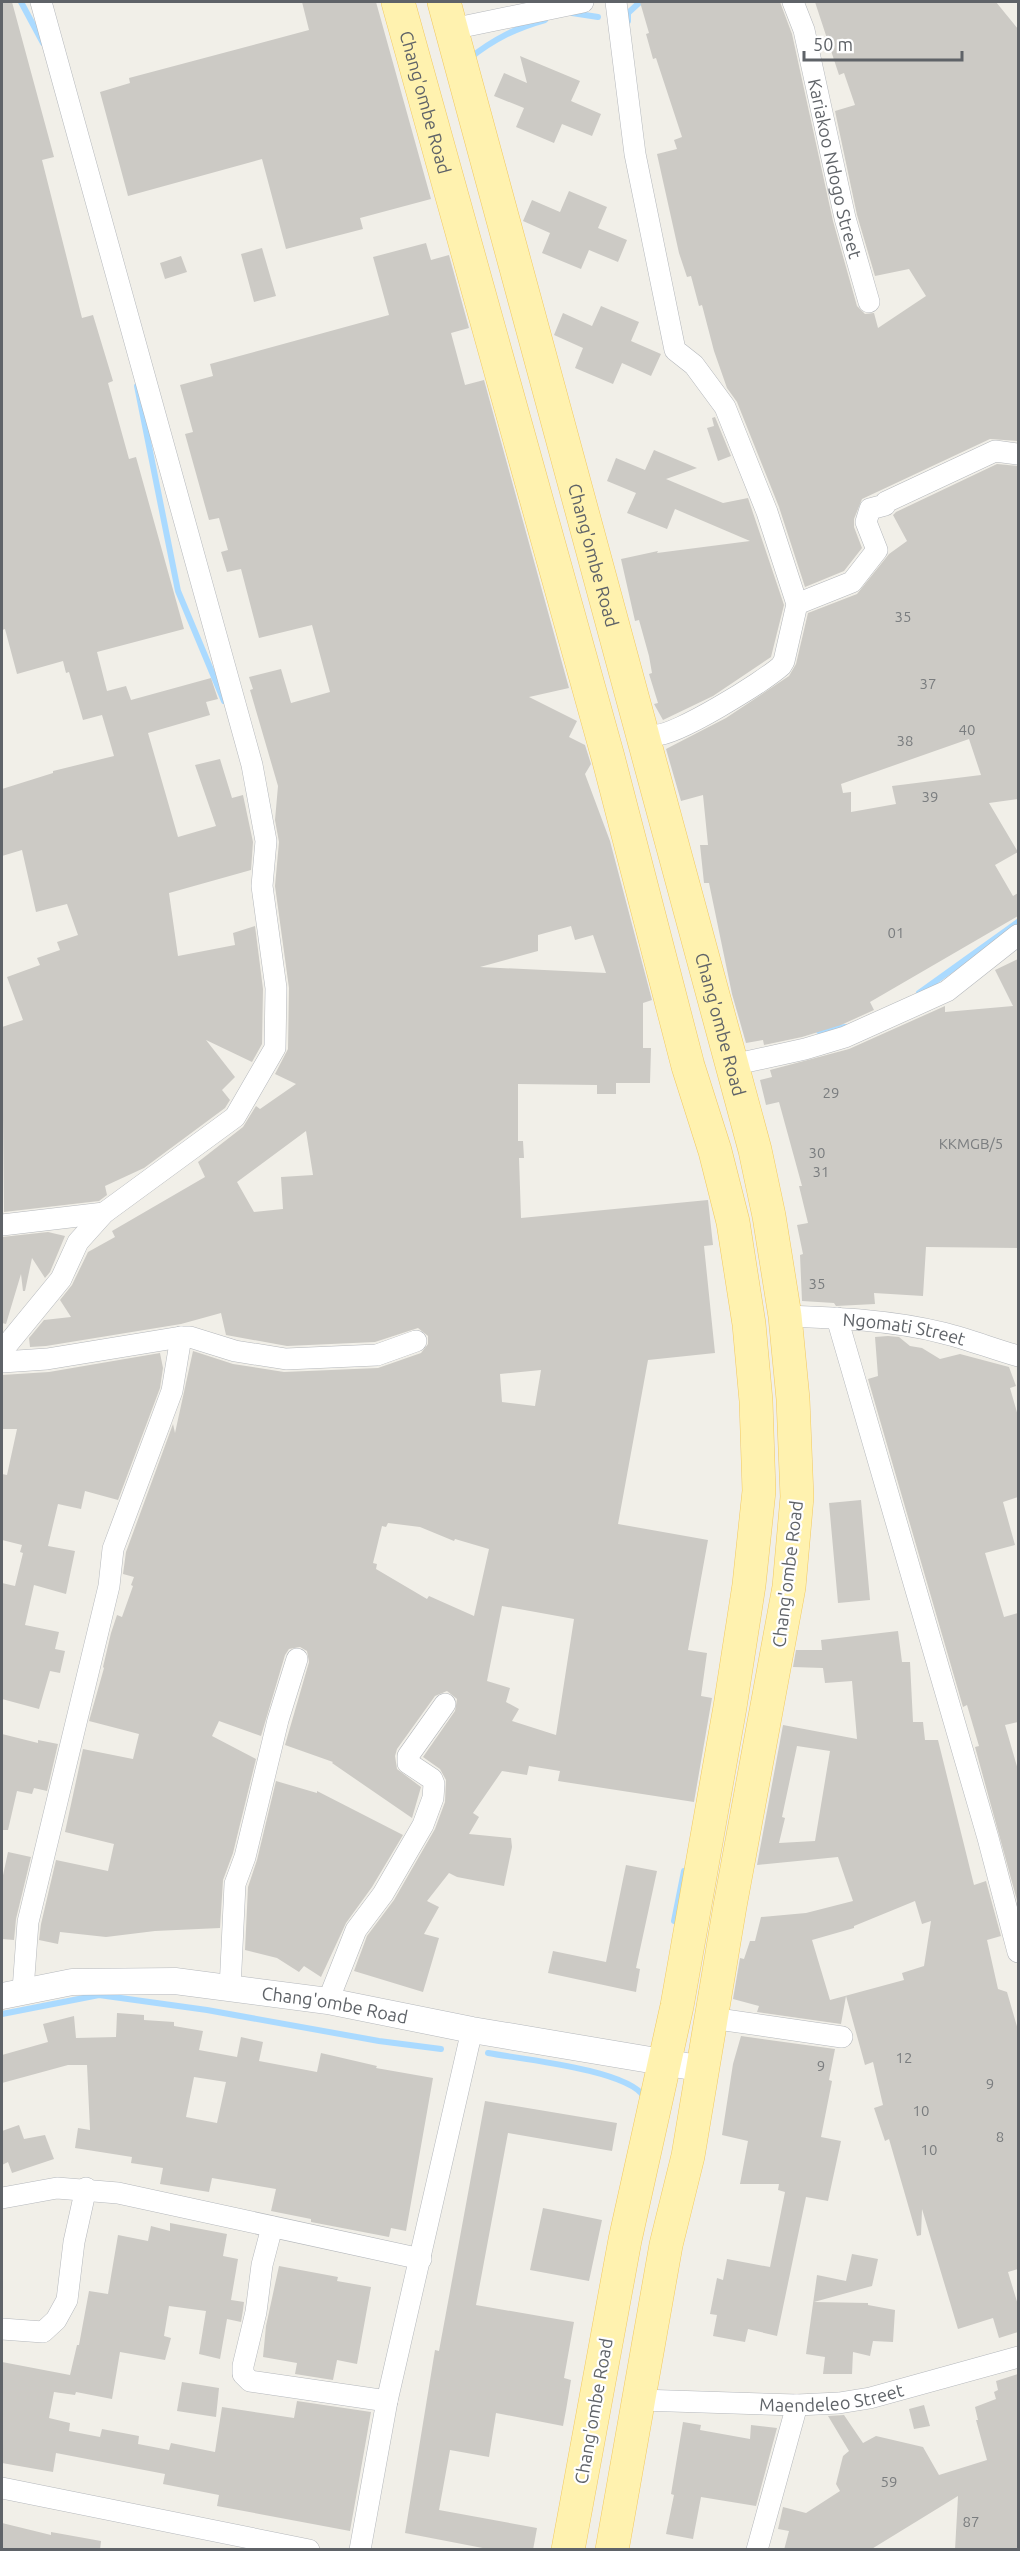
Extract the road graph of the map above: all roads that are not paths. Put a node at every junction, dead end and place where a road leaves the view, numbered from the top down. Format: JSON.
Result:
{"nodes":[{"id":1,"x":42,"y":2,"type":"edge"},
{"id":2,"x":398,"y":2,"type":"edge"},
{"id":3,"x":583,"y":2,"type":"edge"},
{"id":4,"x":616,"y":2,"type":"edge"},
{"id":5,"x":793,"y":2,"type":"edge"},
{"id":6,"x":448,"y":15,"type":"edge"},
{"id":7,"x":869,"y":302,"type":"dead end"},
{"id":8,"x":1018,"y":454,"type":"edge"},
{"id":9,"x":797,"y":604,"type":"junction"},
{"id":10,"x":655,"y":735,"type":"dead end"},
{"id":11,"x":1018,"y":935,"type":"edge"},
{"id":12,"x":732,"y":1065,"type":"junction"},
{"id":13,"x":104,"y":1213,"type":"junction"},
{"id":14,"x":66,"y":1216,"type":"junction"},
{"id":15,"x":2,"y":1225,"type":"edge"},
{"id":16,"x":78,"y":1242,"type":"junction"},
{"id":17,"x":785,"y":1316,"type":"junction"},
{"id":18,"x":837,"y":1318,"type":"junction"},
{"id":19,"x":181,"y":1337,"type":"junction"},
{"id":20,"x":416,"y":1341,"type":"dead end"},
{"id":21,"x":2,"y":1351,"type":"edge"},
{"id":22,"x":1018,"y":1356,"type":"edge"},
{"id":23,"x":2,"y":1362,"type":"edge"},
{"id":24,"x":297,"y":1659,"type":"dead end"},
{"id":25,"x":445,"y":1704,"type":"dead end"},
{"id":26,"x":1018,"y":1952,"type":"edge"},
{"id":27,"x":230,"y":1989,"type":"junction"},
{"id":28,"x":12,"y":1993,"type":"edge"},
{"id":29,"x":328,"y":2001,"type":"junction"},
{"id":30,"x":711,"y":2018,"type":"junction"},
{"id":31,"x":472,"y":2030,"type":"junction"},
{"id":32,"x":842,"y":2037,"type":"dead end"},
{"id":33,"x":666,"y":2062,"type":"junction"},
{"id":34,"x":704,"y":2069,"type":"junction"},
{"id":35,"x":86,"y":2188,"type":"junction"},
{"id":36,"x":2,"y":2198,"type":"edge"},
{"id":37,"x":272,"y":2227,"type":"junction"},
{"id":38,"x":421,"y":2259,"type":"junction"},
{"id":39,"x":2,"y":2329,"type":"edge"},
{"id":40,"x":1018,"y":2357,"type":"edge"},
{"id":41,"x":640,"y":2400,"type":"junction"},
{"id":42,"x":387,"y":2401,"type":"junction"},
{"id":43,"x":797,"y":2405,"type":"junction"},
{"id":44,"x":2,"y":2488,"type":"edge"},
{"id":45,"x":309,"y":2550,"type":"edge"},
{"id":46,"x":360,"y":2550,"type":"edge"},
{"id":47,"x":568,"y":2550,"type":"edge"},
{"id":48,"x":612,"y":2550,"type":"edge"},
{"id":49,"x":757,"y":2550,"type":"edge"}],
"edges":[{"from":1,"to":13,"type":"street"},
{"from":2,"to":33,"type":"main road","name":"Chang'ombe Road"},
{"from":3,"to":6,"type":"street"},
{"from":4,"to":9,"type":"street"},
{"from":5,"to":7,"type":"street","name":"Kariakoo Ndogo Street"},
{"from":6,"to":12,"type":"main road","name":"Chang'ombe Road"},
{"from":8,"to":9,"type":"street"},
{"from":9,"to":10,"type":"street"},
{"from":11,"to":12,"type":"street"},
{"from":12,"to":17,"type":"main road","name":"Chang'ombe Road"},
{"from":13,"to":14,"type":"street"},
{"from":13,"to":16,"type":"street"},
{"from":14,"to":15,"type":"street"},
{"from":14,"to":16,"type":"street"},
{"from":16,"to":21,"type":"street"},
{"from":17,"to":18,"type":"street","name":"Ngomati Street"},
{"from":17,"to":30,"type":"main road","name":"Chang'ombe Road"},
{"from":18,"to":22,"type":"street","name":"Ngomati Street"},
{"from":18,"to":26,"type":"street"},
{"from":19,"to":20,"type":"street"},
{"from":19,"to":23,"type":"street"},
{"from":19,"to":28,"type":"street"},
{"from":24,"to":27,"type":"street"},
{"from":25,"to":29,"type":"street"},
{"from":27,"to":28,"type":"street","name":"Chang'ombe Road"},
{"from":27,"to":29,"type":"street","name":"Chang'ombe Road"},
{"from":29,"to":31,"type":"street","name":"Chang'ombe Road"},
{"from":30,"to":32,"type":"street"},
{"from":30,"to":34,"type":"main road","name":"Chang'ombe Road"},
{"from":31,"to":33,"type":"street","name":"Chang'ombe Road"},
{"from":31,"to":38,"type":"street"},
{"from":33,"to":34,"type":"street","name":"Chang'ombe Road"},
{"from":33,"to":47,"type":"main road","name":"Chang'ombe Road"},
{"from":34,"to":41,"type":"main road","name":"Chang'ombe Road"},
{"from":35,"to":36,"type":"street"},
{"from":35,"to":37,"type":"street"},
{"from":35,"to":39,"type":"street"},
{"from":37,"to":38,"type":"street"},
{"from":37,"to":42,"type":"street"},
{"from":38,"to":42,"type":"street"},
{"from":40,"to":43,"type":"street","name":"Maendeleo Street"},
{"from":41,"to":43,"type":"street","name":"Maendeleo Street"},
{"from":41,"to":48,"type":"main road","name":"Chang'ombe Road"},
{"from":42,"to":46,"type":"street"},
{"from":43,"to":49,"type":"street"},
{"from":44,"to":45,"type":"street"}]}
